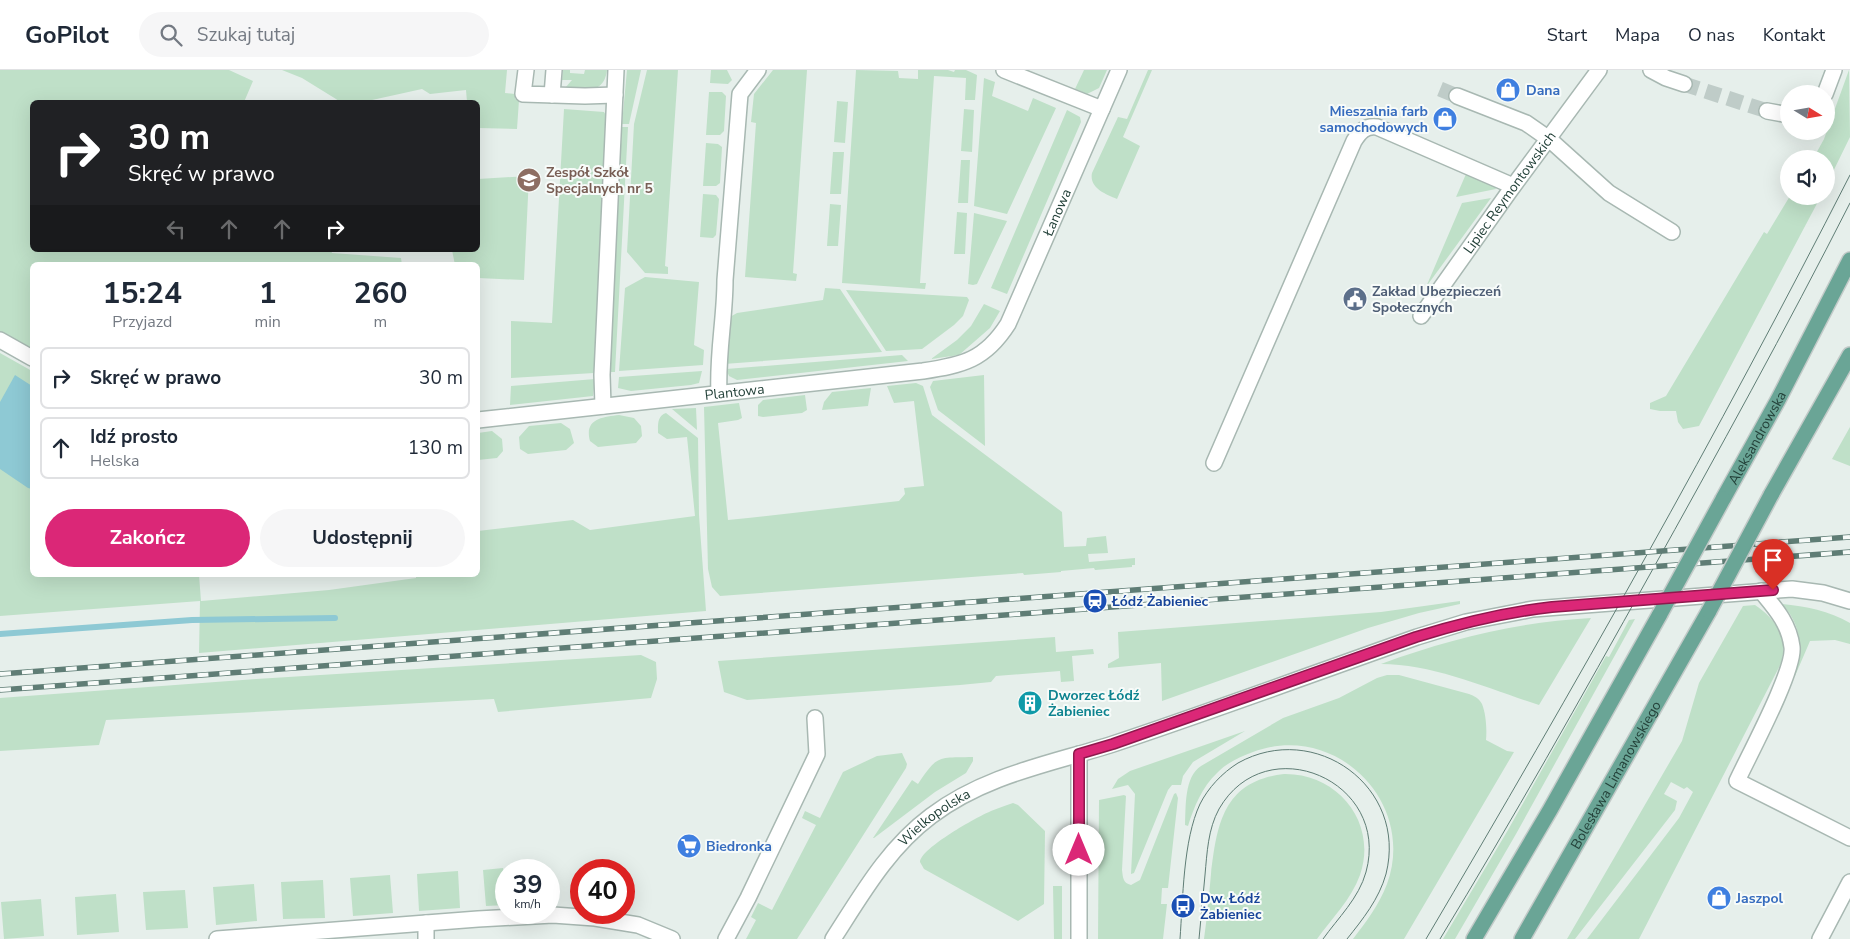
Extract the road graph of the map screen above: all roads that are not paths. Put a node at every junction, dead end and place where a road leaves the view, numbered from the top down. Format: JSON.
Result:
{"nodes":[{"id":1,"x":526,"y":70,"type":"edge"},
{"id":2,"x":554,"y":70,"type":"edge"},
{"id":3,"x":616,"y":70,"type":"edge"},
{"id":4,"x":758,"y":70,"type":"edge"},
{"id":5,"x":1004,"y":70,"type":"edge"},
{"id":6,"x":1119,"y":70,"type":"edge"},
{"id":7,"x":1599,"y":70,"type":"edge"},
{"id":8,"x":1651,"y":70,"type":"edge"},
{"id":9,"x":1834,"y":70,"type":"edge"},
{"id":10,"x":1684,"y":84,"type":"tunnel mouth"},
{"id":11,"x":1828,"y":85,"type":"edge"},
{"id":12,"x":552,"y":95,"type":"junction"},
{"id":13,"x":615,"y":95,"type":"junction"},
{"id":14,"x":1457,"y":96,"type":"tunnel mouth"},
{"id":15,"x":1102,"y":109,"type":"junction"},
{"id":16,"x":1767,"y":111,"type":"tunnel mouth"},
{"id":17,"x":1780,"y":113,"type":"edge"},
{"id":18,"x":1549,"y":139,"type":"junction"},
{"id":19,"x":1513,"y":186,"type":"junction"},
{"id":20,"x":1672,"y":232,"type":"dead end"},
{"id":21,"x":1850,"y":260,"type":"edge"},
{"id":22,"x":1422,"y":316,"type":"dead end"},
{"id":23,"x":0,"y":340,"type":"edge"},
{"id":24,"x":987,"y":349,"type":"joint"},
{"id":25,"x":1850,"y":355,"type":"edge"},
{"id":26,"x":30,"y":357,"type":"edge"},
{"id":27,"x":719,"y":393,"type":"junction"},
{"id":28,"x":603,"y":406,"type":"junction"},
{"id":29,"x":480,"y":420,"type":"edge"},
{"id":30,"x":1214,"y":464,"type":"dead end"},
{"id":31,"x":1760,"y":591,"type":"junction"},
{"id":32,"x":1850,"y":601,"type":"edge"},
{"id":33,"x":815,"y":718,"type":"dead end"},
{"id":34,"x":1079,"y":754,"type":"junction"},
{"id":35,"x":1850,"y":838,"type":"edge"},
{"id":36,"x":1850,"y":882,"type":"edge"},
{"id":37,"x":426,"y":923,"type":"junction"},
{"id":38,"x":217,"y":939,"type":"edge"},
{"id":39,"x":426,"y":939,"type":"edge"},
{"id":40,"x":672,"y":939,"type":"edge"},
{"id":41,"x":726,"y":939,"type":"edge"},
{"id":42,"x":833,"y":939,"type":"edge"},
{"id":43,"x":1079,"y":939,"type":"edge"},
{"id":44,"x":1474,"y":939,"type":"edge"},
{"id":45,"x":1522,"y":939,"type":"edge"},
{"id":46,"x":1820,"y":939,"type":"edge"}],
"edges":[{"from":1,"to":12,"type":"street"},
{"from":2,"to":12,"type":"street"},
{"from":3,"to":13,"type":"street"},
{"from":4,"to":27,"type":"street"},
{"from":5,"to":15,"type":"street"},
{"from":6,"to":15,"type":"street","name":"Łanowa"},
{"from":7,"to":18,"type":"street","name":"Lipiec Reymontowskich"},
{"from":8,"to":10,"type":"street"},
{"from":9,"to":11,"type":"street"},
{"from":12,"to":13,"type":"street"},
{"from":13,"to":28,"type":"street"},
{"from":14,"to":18,"type":"street"},
{"from":15,"to":24,"type":"street","name":"Łanowa"},
{"from":16,"to":17,"type":"street"},
{"from":18,"to":19,"type":"street","name":"Lipiec Reymontowskich"},
{"from":18,"to":20,"type":"street"},
{"from":19,"to":22,"type":"street","name":"Lipiec Reymontowskich"},
{"from":19,"to":30,"type":"street"},
{"from":21,"to":44,"type":"main road","name":"Aleksandrowska","bridge":true},
{"from":23,"to":26,"type":"street"},
{"from":24,"to":27,"type":"street","name":"Plantowa"},
{"from":25,"to":45,"type":"main road","name":"Bolesława Limanowskiego","bridge":true},
{"from":27,"to":28,"type":"street","name":"Plantowa"},
{"from":28,"to":29,"type":"street","name":"Plantowa"},
{"from":31,"to":32,"type":"street","name":"Wielkopolska"},
{"from":31,"to":34,"type":"street","name":"Wielkopolska"},
{"from":31,"to":35,"type":"street"},
{"from":33,"to":41,"type":"street"},
{"from":34,"to":42,"type":"street","name":"Wielkopolska"},
{"from":34,"to":43,"type":"street"},
{"from":36,"to":46,"type":"street"},
{"from":37,"to":38,"type":"street"},
{"from":37,"to":39,"type":"street"},
{"from":37,"to":40,"type":"street"}]}
